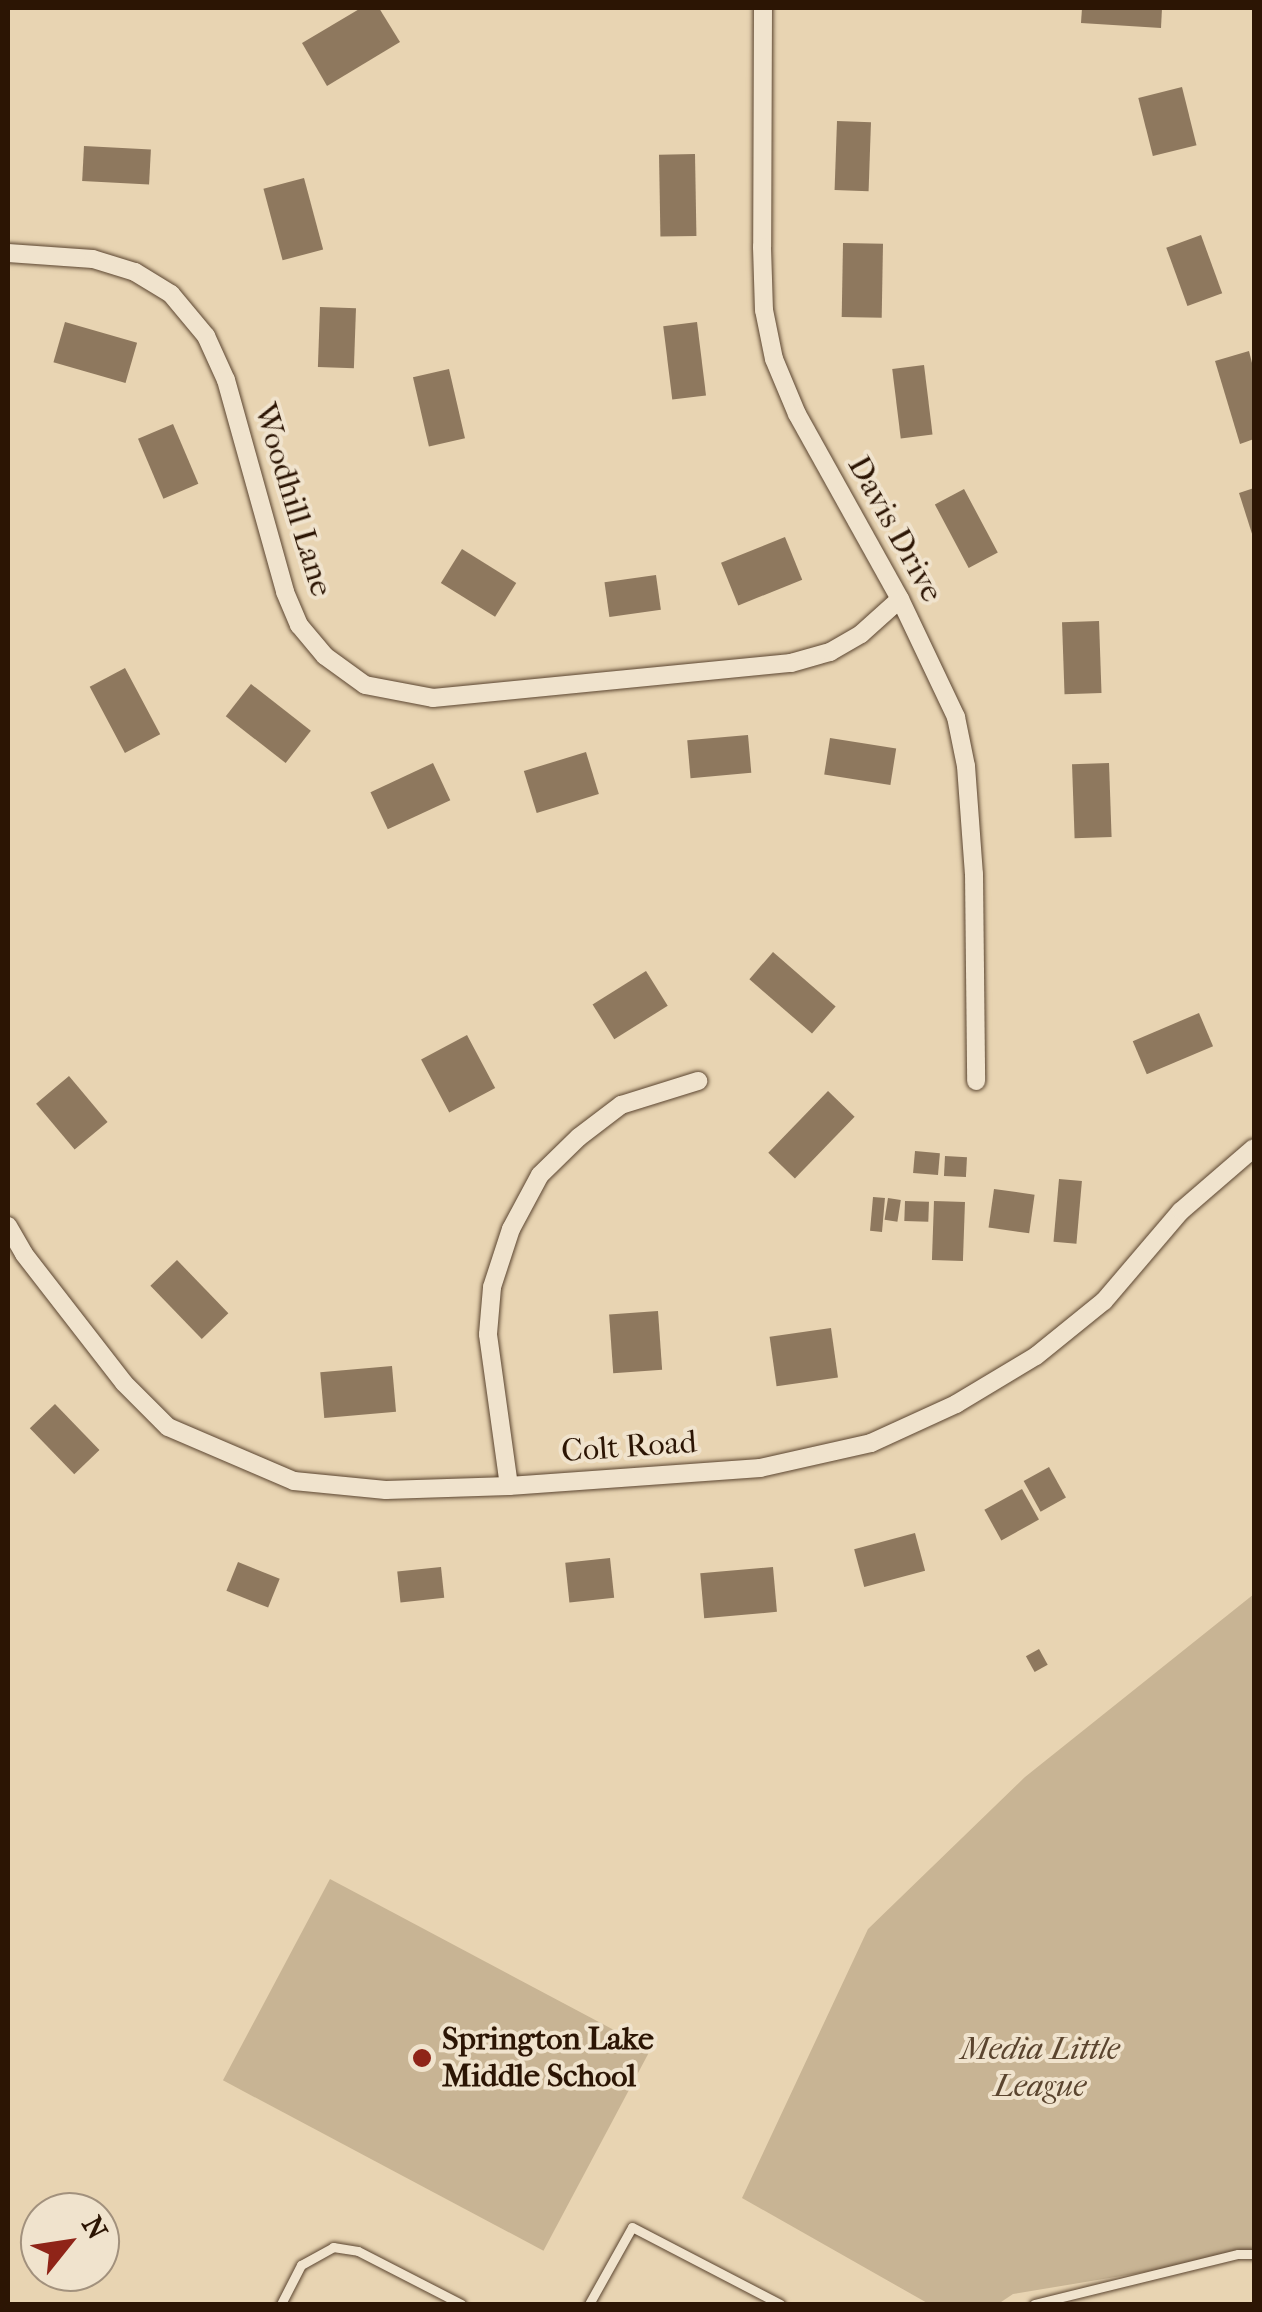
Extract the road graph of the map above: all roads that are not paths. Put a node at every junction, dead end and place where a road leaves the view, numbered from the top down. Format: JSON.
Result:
{"nodes":[{"id":1,"x":762,"y":8,"type":"edge"},
{"id":2,"x":8,"y":253,"type":"edge"},
{"id":3,"x":900,"y":600,"type":"junction"},
{"id":4,"x":976,"y":1081,"type":"dead end"},
{"id":5,"x":698,"y":1082,"type":"dead end"},
{"id":6,"x":1254,"y":1148,"type":"edge"},
{"id":7,"x":8,"y":1226,"type":"edge"},
{"id":8,"x":510,"y":1486,"type":"junction"},
{"id":9,"x":1254,"y":2254,"type":"edge"},
{"id":10,"x":281,"y":2304,"type":"edge"},
{"id":11,"x":461,"y":2304,"type":"edge"},
{"id":12,"x":589,"y":2304,"type":"edge"},
{"id":13,"x":780,"y":2304,"type":"edge"},
{"id":14,"x":1034,"y":2304,"type":"edge"}],
"edges":[{"from":1,"to":3,"type":"street","name":"Davis Drive"},
{"from":2,"to":3,"type":"street","name":"Woodhill Lane"},
{"from":3,"to":4,"type":"street","name":"Davis Drive"},
{"from":5,"to":8,"type":"street"},
{"from":6,"to":8,"type":"street","name":"Colt Road"},
{"from":7,"to":8,"type":"street","name":"Colt Road"},
{"from":9,"to":14,"type":"lane"},
{"from":10,"to":11,"type":"lane"},
{"from":12,"to":13,"type":"lane"}]}
